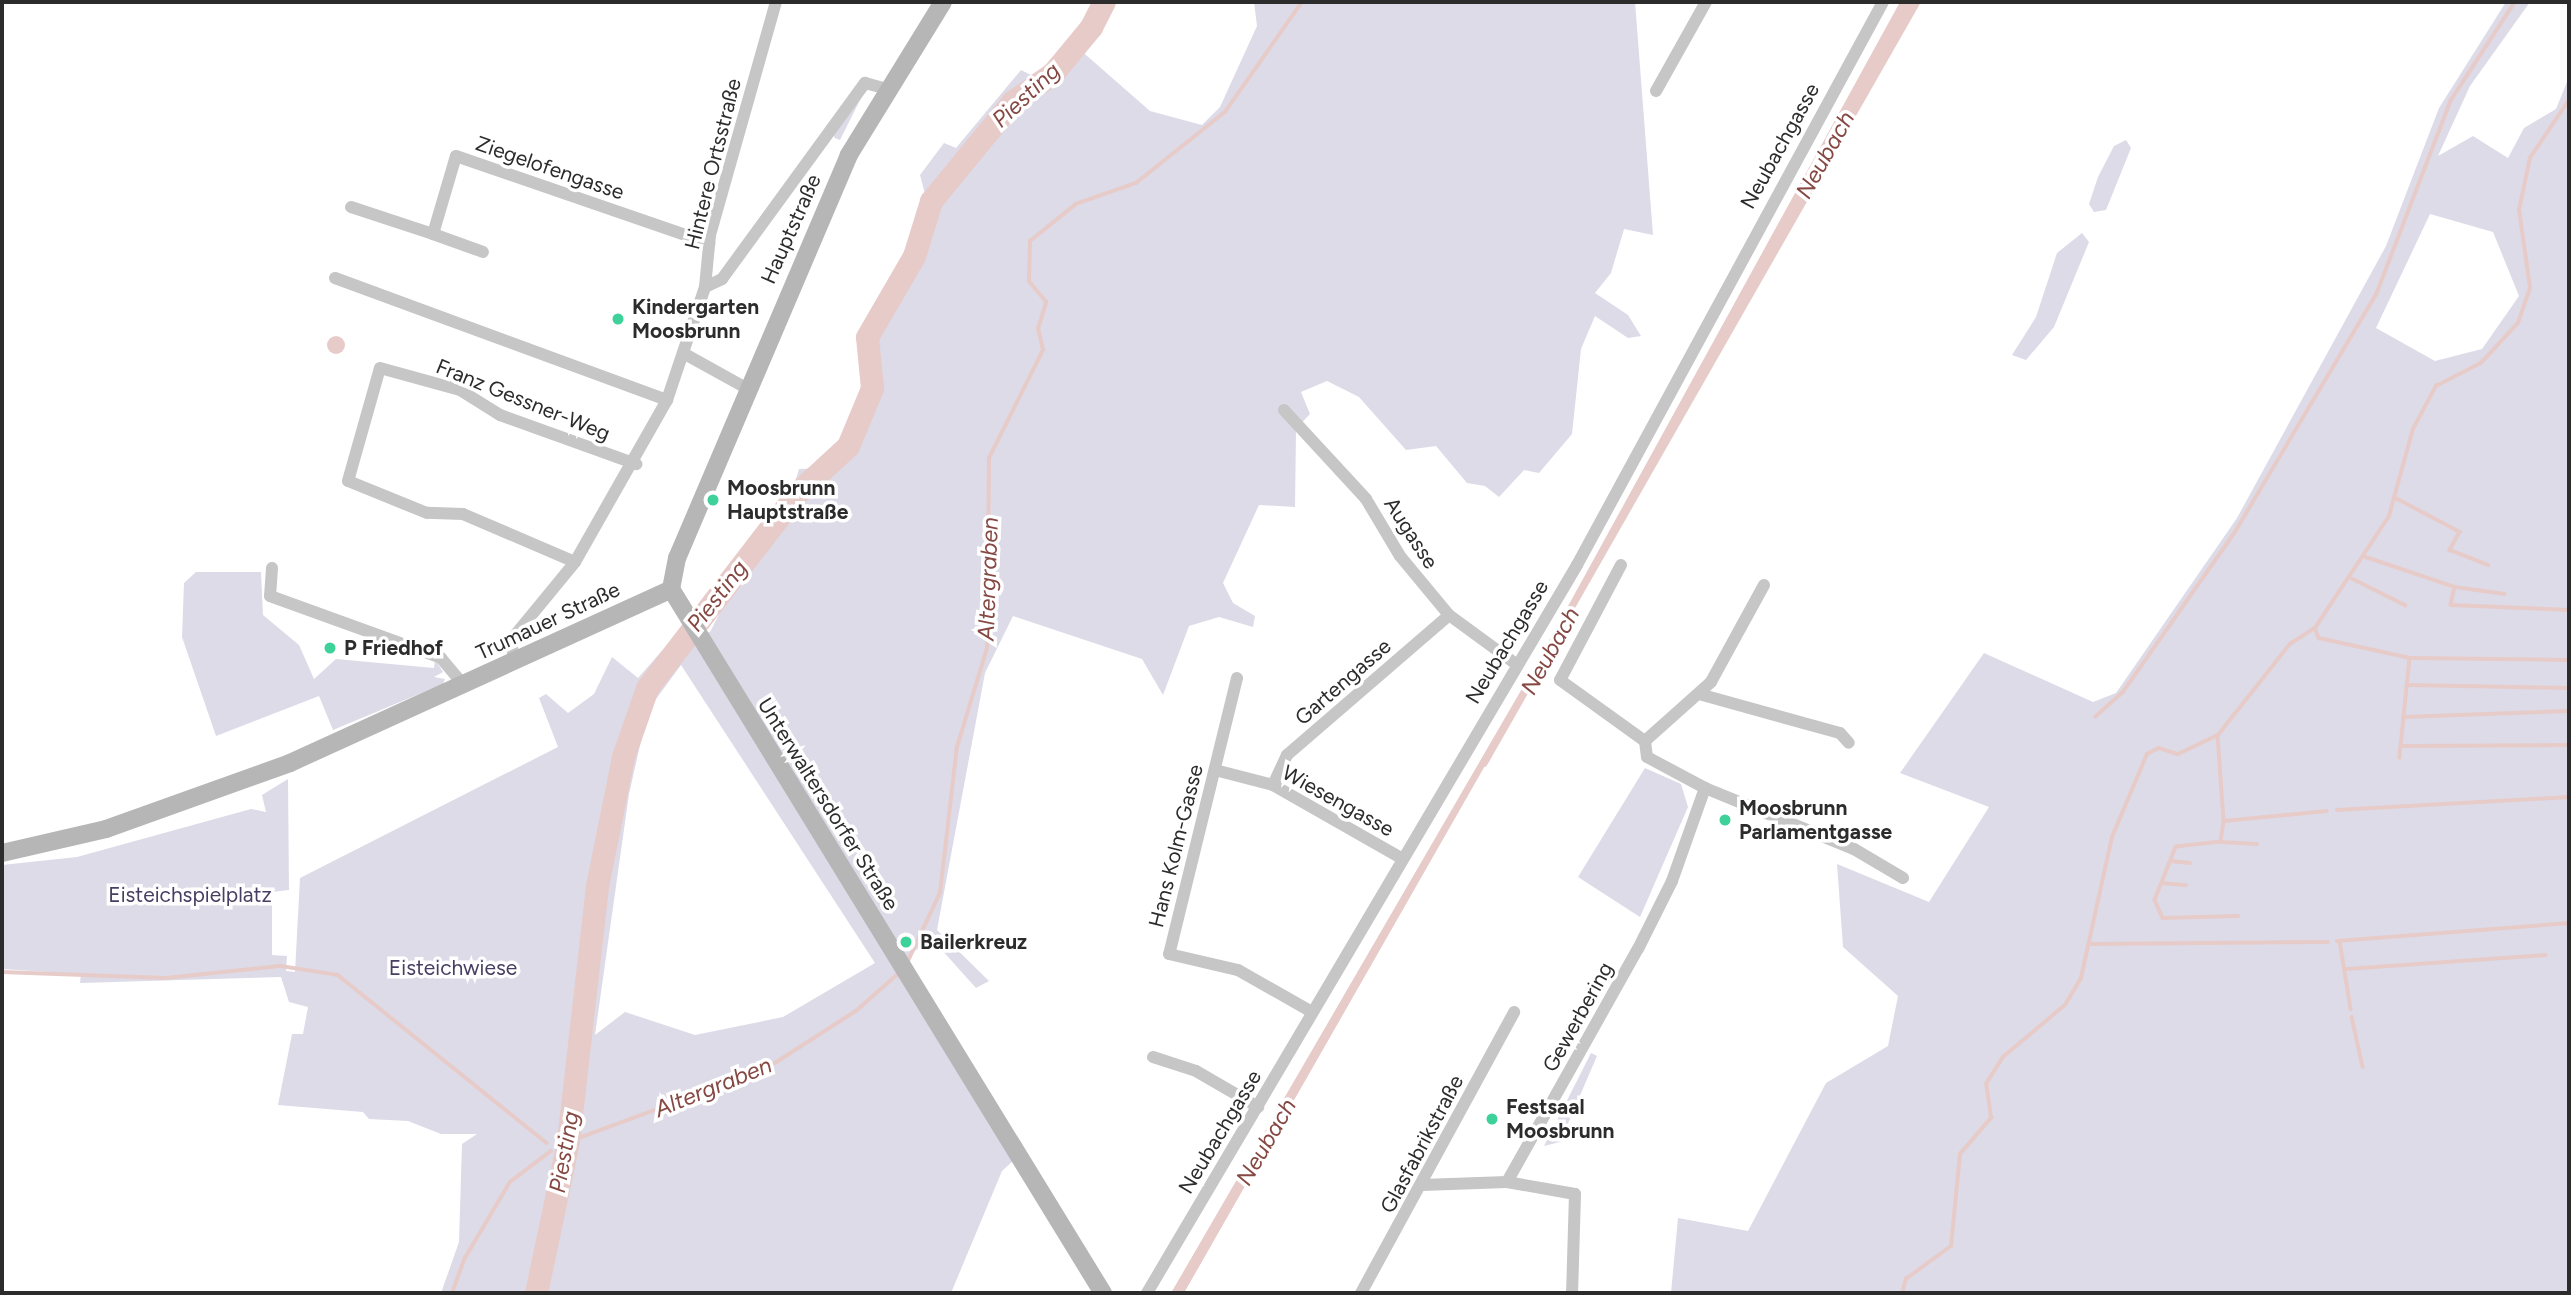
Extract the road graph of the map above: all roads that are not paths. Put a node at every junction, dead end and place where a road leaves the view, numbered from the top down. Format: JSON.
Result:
{"nodes":[{"id":1,"x":776,"y":2,"type":"edge"},
{"id":2,"x":943,"y":2,"type":"edge"},
{"id":3,"x":1706,"y":2,"type":"edge"},
{"id":4,"x":1883,"y":2,"type":"edge"},
{"id":5,"x":888,"y":89,"type":"junction"},
{"id":6,"x":1656,"y":91,"type":"dead end"},
{"id":7,"x":351,"y":207,"type":"dead end"},
{"id":8,"x":433,"y":234,"type":"junction"},
{"id":9,"x":709,"y":243,"type":"junction"},
{"id":10,"x":483,"y":252,"type":"dead end"},
{"id":11,"x":335,"y":278,"type":"dead end"},
{"id":12,"x":705,"y":287,"type":"junction"},
{"id":13,"x":682,"y":353,"type":"junction"},
{"id":14,"x":748,"y":389,"type":"junction"},
{"id":15,"x":667,"y":400,"type":"junction"},
{"id":16,"x":1284,"y":410,"type":"dead end"},
{"id":17,"x":636,"y":464,"type":"junction"},
{"id":18,"x":575,"y":562,"type":"junction"},
{"id":19,"x":1620,"y":565,"type":"dead end"},
{"id":20,"x":272,"y":568,"type":"dead end"},
{"id":21,"x":1764,"y":584,"type":"dead end"},
{"id":22,"x":671,"y":589,"type":"junction"},
{"id":23,"x":1449,"y":615,"type":"junction"},
{"id":24,"x":514,"y":661,"type":"junction"},
{"id":25,"x":1516,"y":664,"type":"junction"},
{"id":26,"x":1237,"y":678,"type":"dead end"},
{"id":27,"x":463,"y":684,"type":"junction"},
{"id":28,"x":1699,"y":694,"type":"junction"},
{"id":29,"x":1645,"y":741,"type":"junction"},
{"id":30,"x":1849,"y":743,"type":"dead end"},
{"id":31,"x":1215,"y":770,"type":"junction"},
{"id":32,"x":1273,"y":786,"type":"junction"},
{"id":33,"x":1705,"y":788,"type":"junction"},
{"id":34,"x":2,"y":853,"type":"edge"},
{"id":35,"x":1401,"y":858,"type":"junction"},
{"id":36,"x":1903,"y":878,"type":"dead end"},
{"id":37,"x":1312,"y":1012,"type":"junction"},
{"id":38,"x":1514,"y":1012,"type":"dead end"},
{"id":39,"x":1153,"y":1058,"type":"dead end"},
{"id":40,"x":1258,"y":1107,"type":"junction"},
{"id":41,"x":1507,"y":1182,"type":"junction"},
{"id":42,"x":1422,"y":1185,"type":"junction"},
{"id":43,"x":1103,"y":1293,"type":"edge"},
{"id":44,"x":1147,"y":1293,"type":"edge"},
{"id":45,"x":1361,"y":1293,"type":"edge"},
{"id":46,"x":1572,"y":1293,"type":"edge"}],
"edges":[{"from":1,"to":9,"type":"street","name":"Hintere Ortsstraße"},
{"from":2,"to":5,"type":"main road","name":"Hauptstraße"},
{"from":3,"to":6,"type":"street"},
{"from":4,"to":25,"type":"street","name":"Neubachgasse"},
{"from":5,"to":12,"type":"street","name":"Hauptstraße"},
{"from":5,"to":14,"type":"main road","name":"Hauptstraße"},
{"from":7,"to":8,"type":"street"},
{"from":8,"to":9,"type":"street","name":"Ziegelofengasse"},
{"from":8,"to":10,"type":"street"},
{"from":9,"to":12,"type":"street","name":"Hintere Ortsstraße"},
{"from":11,"to":15,"type":"street"},
{"from":12,"to":13,"type":"street","name":"Hintere Ortsstraße"},
{"from":13,"to":14,"type":"street"},
{"from":13,"to":15,"type":"street","name":"Hintere Ortsstraße"},
{"from":14,"to":22,"type":"main road","name":"Hauptstraße"},
{"from":15,"to":17,"type":"street","name":"Hintere Ortsstraße"},
{"from":16,"to":23,"type":"street","name":"Augasse"},
{"from":17,"to":18,"type":"street","name":"Hintere Ortsstraße"},
{"from":17,"to":18,"type":"street","name":"Franz Gessner-Weg"},
{"from":18,"to":24,"type":"street","name":"Hintere Ortsstraße"},
{"from":19,"to":29,"type":"street"},
{"from":20,"to":27,"type":"street"},
{"from":21,"to":28,"type":"street"},
{"from":22,"to":24,"type":"main road","name":"Trumauer Straße"},
{"from":22,"to":43,"type":"main road","name":"Unterwaltersdorfer Straße"},
{"from":23,"to":25,"type":"street","name":"Augasse"},
{"from":23,"to":32,"type":"street","name":"Gartengasse"},
{"from":24,"to":27,"type":"main road","name":"Trumauer Straße"},
{"from":25,"to":35,"type":"street","name":"Neubachgasse"},
{"from":26,"to":31,"type":"street","name":"Hans Kolm-Gasse"},
{"from":27,"to":34,"type":"main road","name":"Trumauer Straße"},
{"from":28,"to":29,"type":"street"},
{"from":28,"to":30,"type":"street"},
{"from":29,"to":33,"type":"street"},
{"from":31,"to":32,"type":"street","name":"Wiesengasse"},
{"from":31,"to":37,"type":"street","name":"Hans Kolm-Gasse"},
{"from":32,"to":35,"type":"street","name":"Wiesengasse"},
{"from":33,"to":36,"type":"street"},
{"from":33,"to":41,"type":"street","name":"Gewerbering"},
{"from":35,"to":37,"type":"street","name":"Neubachgasse"},
{"from":37,"to":40,"type":"street","name":"Neubachgasse"},
{"from":38,"to":42,"type":"street","name":"Glasfabrikstraße"},
{"from":39,"to":40,"type":"street"},
{"from":40,"to":44,"type":"street","name":"Neubachgasse"},
{"from":41,"to":42,"type":"street"},
{"from":41,"to":46,"type":"street"},
{"from":42,"to":45,"type":"street","name":"Glasfabrikstraße"}]}
